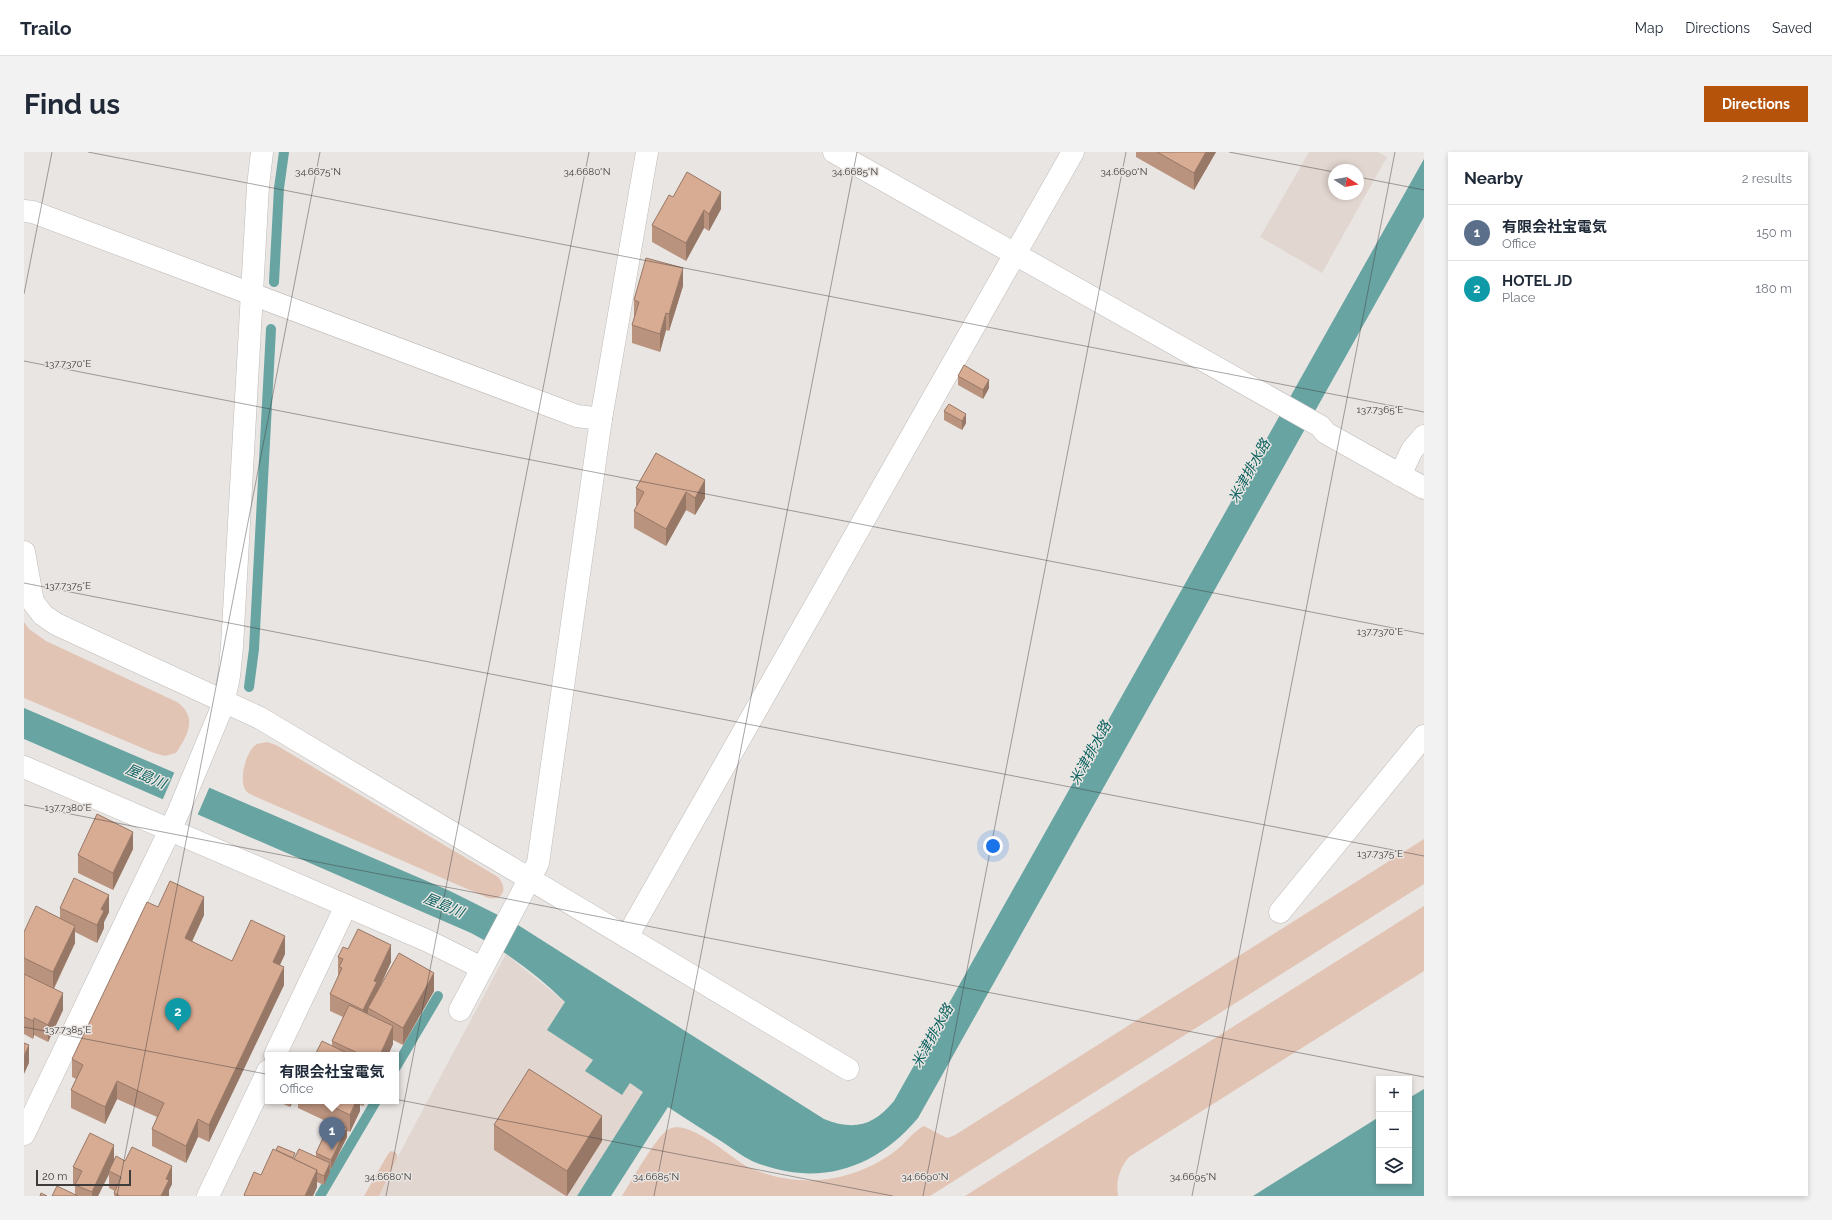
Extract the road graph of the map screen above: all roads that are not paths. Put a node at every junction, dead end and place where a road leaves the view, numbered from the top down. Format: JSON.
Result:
{"nodes":[{"id":1,"x":262,"y":152,"type":"edge"},
{"id":2,"x":647,"y":152,"type":"edge"},
{"id":3,"x":834,"y":152,"type":"edge"},
{"id":4,"x":1073,"y":152,"type":"edge"},
{"id":5,"x":24,"y":211,"type":"edge"},
{"id":6,"x":1015,"y":254,"type":"junction"},
{"id":7,"x":252,"y":294,"type":"junction"},
{"id":8,"x":601,"y":419,"type":"junction"},
{"id":9,"x":1424,"y":436,"type":"edge"},
{"id":10,"x":1400,"y":475,"type":"junction"},
{"id":11,"x":1424,"y":488,"type":"edge"},
{"id":12,"x":24,"y":552,"type":"edge"},
{"id":13,"x":223,"y":702,"type":"junction"},
{"id":14,"x":1424,"y":736,"type":"edge"},
{"id":15,"x":24,"y":767,"type":"edge"},
{"id":16,"x":173,"y":821,"type":"junction"},
{"id":17,"x":525,"y":888,"type":"junction"},
{"id":18,"x":346,"y":906,"type":"junction"},
{"id":19,"x":1280,"y":912,"type":"dead end"},
{"id":20,"x":627,"y":937,"type":"junction"},
{"id":21,"x":486,"y":962,"type":"junction"},
{"id":22,"x":460,"y":1010,"type":"dead end"},
{"id":23,"x":276,"y":1052,"type":"edge"},
{"id":24,"x":848,"y":1069,"type":"dead end"},
{"id":25,"x":265,"y":1077,"type":"edge"},
{"id":26,"x":24,"y":1134,"type":"edge"},
{"id":27,"x":208,"y":1196,"type":"edge"}],
"edges":[{"from":1,"to":7,"type":"street"},
{"from":2,"to":8,"type":"street"},
{"from":3,"to":6,"type":"street"},
{"from":4,"to":6,"type":"street"},
{"from":5,"to":7,"type":"street"},
{"from":6,"to":10,"type":"street"},
{"from":6,"to":20,"type":"street"},
{"from":7,"to":8,"type":"street"},
{"from":7,"to":13,"type":"street"},
{"from":8,"to":17,"type":"street"},
{"from":9,"to":10,"type":"street"},
{"from":10,"to":11,"type":"street"},
{"from":12,"to":13,"type":"street"},
{"from":13,"to":16,"type":"street"},
{"from":13,"to":17,"type":"street"},
{"from":14,"to":19,"type":"street"},
{"from":15,"to":16,"type":"street"},
{"from":16,"to":18,"type":"street"},
{"from":16,"to":26,"type":"street"},
{"from":17,"to":20,"type":"street"},
{"from":17,"to":21,"type":"street"},
{"from":18,"to":21,"type":"street"},
{"from":18,"to":23,"type":"street"},
{"from":20,"to":24,"type":"street"},
{"from":21,"to":22,"type":"street"},
{"from":25,"to":27,"type":"street"}]}
